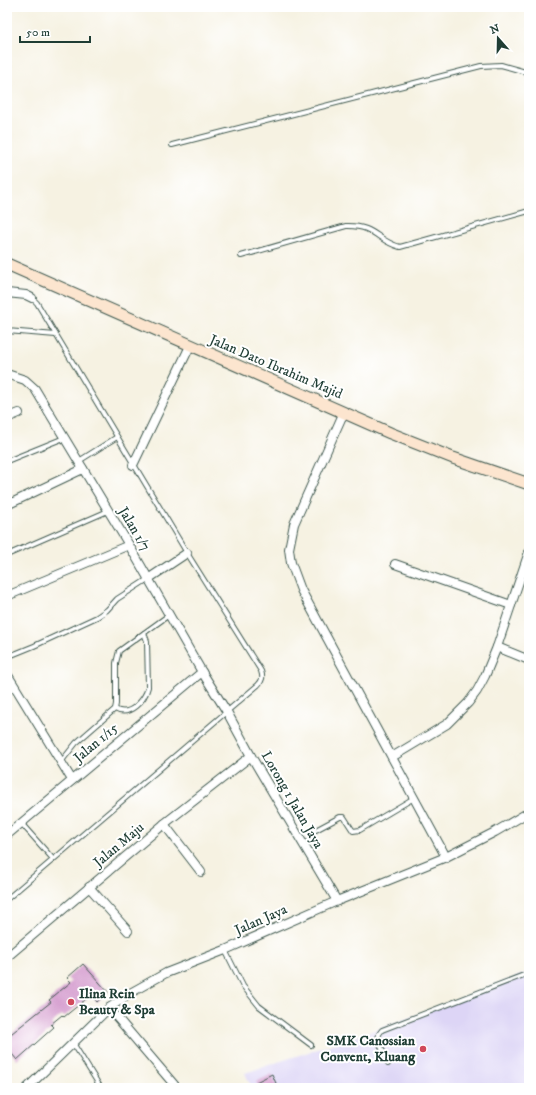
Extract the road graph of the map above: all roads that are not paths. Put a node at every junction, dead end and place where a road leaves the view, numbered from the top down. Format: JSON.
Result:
{"nodes":[{"id":1,"x":529,"y":73,"type":"edge"},
{"id":2,"x":172,"y":145,"type":"dead end"},
{"id":3,"x":529,"y":211,"type":"edge"},
{"id":4,"x":241,"y":256,"type":"dead end"},
{"id":5,"x":10,"y":268,"type":"edge"},
{"id":6,"x":7,"y":293,"type":"edge"},
{"id":7,"x":32,"y":298,"type":"joint"},
{"id":8,"x":7,"y":331,"type":"edge"},
{"id":9,"x":56,"y":335,"type":"junction"},
{"id":10,"x":190,"y":346,"type":"junction"},
{"id":11,"x":7,"y":374,"type":"edge"},
{"id":12,"x":344,"y":412,"type":"junction"},
{"id":13,"x":19,"y":413,"type":"dead end"},
{"id":14,"x":7,"y":418,"type":"edge"},
{"id":15,"x":65,"y":438,"type":"junction"},
{"id":16,"x":117,"y":438,"type":"junction"},
{"id":17,"x":7,"y":461,"type":"edge"},
{"id":18,"x":81,"y":465,"type":"junction"},
{"id":19,"x":134,"y":465,"type":"junction"},
{"id":20,"x":529,"y":484,"type":"edge"},
{"id":21,"x":7,"y":505,"type":"edge"},
{"id":22,"x":108,"y":511,"type":"junction"},
{"id":23,"x":129,"y":545,"type":"junction"},
{"id":24,"x":529,"y":552,"type":"edge"},
{"id":25,"x":187,"y":553,"type":"junction"},
{"id":26,"x":7,"y":555,"type":"edge"},
{"id":27,"x":395,"y":564,"type":"dead end"},
{"id":28,"x":148,"y":579,"type":"junction"},
{"id":29,"x":7,"y":596,"type":"edge"},
{"id":30,"x":511,"y":605,"type":"junction"},
{"id":31,"x":169,"y":614,"type":"junction"},
{"id":32,"x":144,"y":633,"type":"junction"},
{"id":33,"x":497,"y":647,"type":"junction"},
{"id":34,"x":7,"y":657,"type":"edge"},
{"id":35,"x":529,"y":660,"type":"edge"},
{"id":36,"x":202,"y":672,"type":"junction"},
{"id":37,"x":9,"y":677,"type":"dead end"},
{"id":38,"x":115,"y":709,"type":"junction"},
{"id":39,"x":227,"y":712,"type":"junction"},
{"id":40,"x":251,"y":756,"type":"junction"},
{"id":41,"x":392,"y":757,"type":"junction"},
{"id":42,"x":61,"y":762,"type":"junction"},
{"id":43,"x":72,"y":780,"type":"junction"},
{"id":44,"x":414,"y":798,"type":"junction"},
{"id":45,"x":529,"y":812,"type":"edge"},
{"id":46,"x":21,"y":823,"type":"junction"},
{"id":47,"x":164,"y":824,"type":"junction"},
{"id":48,"x":8,"y":832,"type":"edge"},
{"id":49,"x":312,"y":832,"type":"dead end"},
{"id":50,"x":446,"y":857,"type":"junction"},
{"id":51,"x":53,"y":859,"type":"junction"},
{"id":52,"x":201,"y":872,"type":"dead end"},
{"id":53,"x":89,"y":887,"type":"junction"},
{"id":54,"x":7,"y":898,"type":"edge"},
{"id":55,"x":337,"y":901,"type":"junction"},
{"id":56,"x":128,"y":931,"type":"dead end"},
{"id":57,"x":226,"y":950,"type":"junction"},
{"id":58,"x":7,"y":957,"type":"edge"},
{"id":59,"x":529,"y":973,"type":"edge"},
{"id":60,"x":109,"y":1008,"type":"junction"},
{"id":61,"x":72,"y":1043,"type":"junction"},
{"id":62,"x":311,"y":1045,"type":"dead end"},
{"id":63,"x":388,"y":1064,"type":"dead end"},
{"id":64,"x":28,"y":1088,"type":"edge"},
{"id":65,"x":101,"y":1088,"type":"edge"},
{"id":66,"x":177,"y":1088,"type":"edge"}],
"edges":[{"from":1,"to":2,"type":"lane"},
{"from":3,"to":4,"type":"lane"},
{"from":5,"to":10,"type":"street","name":"Jalan Dato Ibrahim Majid"},
{"from":6,"to":7,"type":"street"},
{"from":7,"to":9,"type":"lane"},
{"from":8,"to":9,"type":"lane"},
{"from":9,"to":16,"type":"lane"},
{"from":10,"to":12,"type":"street","name":"Jalan Dato Ibrahim Majid"},
{"from":10,"to":19,"type":"street"},
{"from":11,"to":15,"type":"street","name":"Jalan 1/7"},
{"from":12,"to":20,"type":"street","name":"Jalan Dato Ibrahim Majid"},
{"from":12,"to":41,"type":"street"},
{"from":13,"to":14,"type":"street"},
{"from":15,"to":17,"type":"lane"},
{"from":15,"to":18,"type":"street","name":"Jalan 1/7"},
{"from":16,"to":18,"type":"lane"},
{"from":16,"to":19,"type":"lane"},
{"from":18,"to":21,"type":"street"},
{"from":18,"to":22,"type":"street","name":"Jalan 1/7"},
{"from":19,"to":25,"type":"lane"},
{"from":22,"to":23,"type":"street","name":"Jalan 1/7"},
{"from":22,"to":26,"type":"lane"},
{"from":23,"to":28,"type":"street","name":"Jalan 1/7"},
{"from":23,"to":29,"type":"street"},
{"from":24,"to":30,"type":"street"},
{"from":25,"to":28,"type":"street"},
{"from":25,"to":39,"type":"lane"},
{"from":27,"to":30,"type":"street"},
{"from":28,"to":31,"type":"street","name":"Jalan 1/7"},
{"from":28,"to":34,"type":"lane"},
{"from":30,"to":33,"type":"street"},
{"from":31,"to":32,"type":"lane"},
{"from":31,"to":36,"type":"street","name":"Jalan 1/7"},
{"from":32,"to":38,"type":"lane"},
{"from":32,"to":38,"type":"lane"},
{"from":33,"to":35,"type":"street"},
{"from":33,"to":41,"type":"street"},
{"from":36,"to":39,"type":"street","name":"Jalan 1/7"},
{"from":36,"to":43,"type":"street","name":"Jalan 1/15"},
{"from":37,"to":42,"type":"street"},
{"from":38,"to":42,"type":"lane"},
{"from":39,"to":40,"type":"street","name":"Lorong 1 Jalan Jaya"},
{"from":39,"to":51,"type":"lane"},
{"from":40,"to":47,"type":"street","name":"Jalan Maju"},
{"from":40,"to":55,"type":"street","name":"Lorong 1 Jalan Jaya"},
{"from":41,"to":44,"type":"street"},
{"from":42,"to":43,"type":"street"},
{"from":43,"to":46,"type":"street","name":"Jalan 1/15"},
{"from":44,"to":49,"type":"lane"},
{"from":44,"to":50,"type":"street"},
{"from":45,"to":50,"type":"street","name":"Jalan Jaya"},
{"from":46,"to":48,"type":"street","name":"Jalan 1/15"},
{"from":46,"to":51,"type":"lane"},
{"from":47,"to":52,"type":"street"},
{"from":47,"to":53,"type":"street","name":"Jalan Maju"},
{"from":50,"to":55,"type":"street","name":"Jalan Jaya"},
{"from":51,"to":54,"type":"lane"},
{"from":53,"to":56,"type":"street"},
{"from":53,"to":58,"type":"street","name":"Jalan Maju"},
{"from":55,"to":57,"type":"street","name":"Jalan Jaya"},
{"from":57,"to":60,"type":"street","name":"Jalan Jaya"},
{"from":57,"to":62,"type":"lane"},
{"from":59,"to":63,"type":"lane"},
{"from":60,"to":61,"type":"street","name":"Jalan Jaya"},
{"from":60,"to":66,"type":"street"},
{"from":61,"to":64,"type":"street","name":"Jalan Jaya"},
{"from":61,"to":65,"type":"lane"}]}
